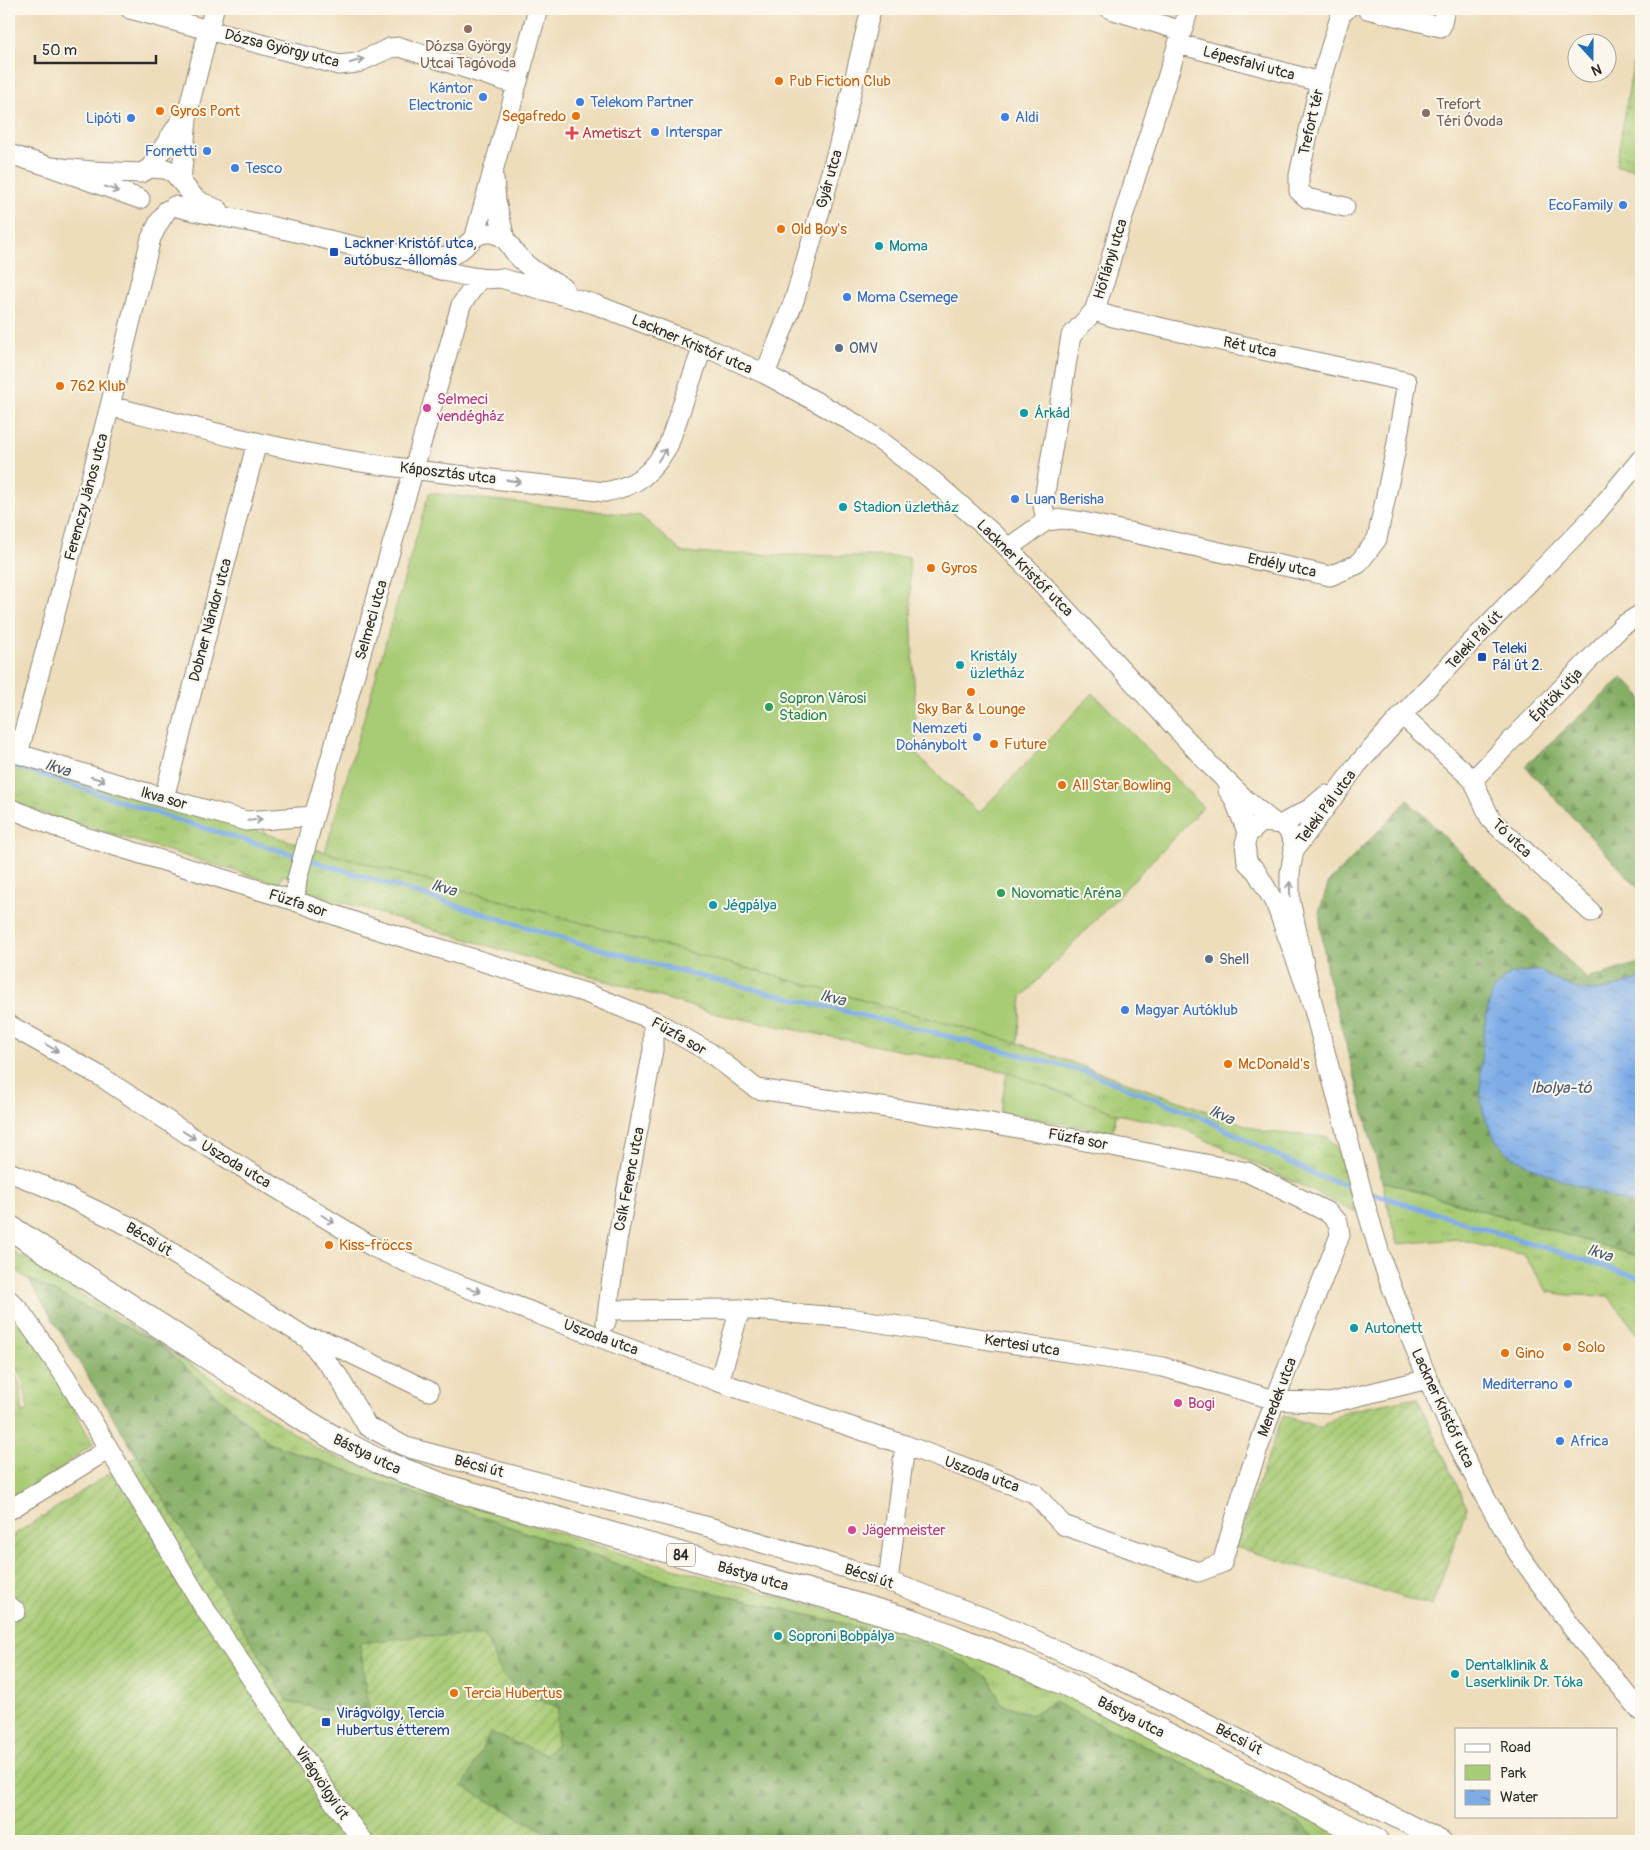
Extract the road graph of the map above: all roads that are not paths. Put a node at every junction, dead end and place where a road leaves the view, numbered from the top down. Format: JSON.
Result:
{"nodes":[{"id":1,"x":130,"y":9,"type":"edge"},
{"id":2,"x":214,"y":9,"type":"edge"},
{"id":3,"x":538,"y":9,"type":"edge"},
{"id":4,"x":871,"y":9,"type":"edge"},
{"id":5,"x":1110,"y":9,"type":"edge"},
{"id":6,"x":1189,"y":9,"type":"edge"},
{"id":7,"x":1347,"y":9,"type":"edge"},
{"id":8,"x":1367,"y":9,"type":"edge"},
{"id":9,"x":1445,"y":9,"type":"edge"},
{"id":10,"x":208,"y":30,"type":"junction"},
{"id":11,"x":1180,"y":37,"type":"junction"},
{"id":12,"x":1320,"y":82,"type":"junction"},
{"id":13,"x":517,"y":85,"type":"junction"},
{"id":14,"x":188,"y":110,"type":"junction"},
{"id":15,"x":9,"y":154,"type":"edge"},
{"id":16,"x":51,"y":167,"type":"junction"},
{"id":17,"x":146,"y":171,"type":"junction"},
{"id":18,"x":493,"y":174,"type":"junction"},
{"id":19,"x":182,"y":183,"type":"junction"},
{"id":20,"x":143,"y":202,"type":"junction"},
{"id":21,"x":1345,"y":207,"type":"dead end"},
{"id":22,"x":170,"y":208,"type":"junction"},
{"id":23,"x":252,"y":222,"type":"junction"},
{"id":24,"x":151,"y":238,"type":"junction"},
{"id":25,"x":471,"y":243,"type":"junction"},
{"id":26,"x":510,"y":245,"type":"junction"},
{"id":27,"x":382,"y":251,"type":"junction"},
{"id":28,"x":460,"y":274,"type":"junction"},
{"id":29,"x":480,"y":278,"type":"junction"},
{"id":30,"x":500,"y":278,"type":"junction"},
{"id":31,"x":594,"y":304,"type":"junction"},
{"id":32,"x":1094,"y":311,"type":"junction"},
{"id":33,"x":450,"y":340,"type":"junction"},
{"id":34,"x":703,"y":346,"type":"junction"},
{"id":35,"x":765,"y":374,"type":"junction"},
{"id":36,"x":1407,"y":382,"type":"joint"},
{"id":37,"x":110,"y":406,"type":"junction"},
{"id":38,"x":257,"y":442,"type":"junction"},
{"id":39,"x":1641,"y":459,"type":"edge"},
{"id":40,"x":414,"y":469,"type":"junction"},
{"id":41,"x":1641,"y":483,"type":"edge"},
{"id":42,"x":1593,"y":517,"type":"junction"},
{"id":43,"x":1046,"y":521,"type":"junction"},
{"id":44,"x":1008,"y":548,"type":"junction"},
{"id":45,"x":1641,"y":614,"type":"edge"},
{"id":46,"x":1402,"y":715,"type":"junction"},
{"id":47,"x":13,"y":753,"type":"edge"},
{"id":48,"x":1210,"y":765,"type":"junction"},
{"id":49,"x":1357,"y":765,"type":"junction"},
{"id":50,"x":1473,"y":780,"type":"junction"},
{"id":51,"x":164,"y":798,"type":"junction"},
{"id":52,"x":9,"y":808,"type":"edge"},
{"id":53,"x":314,"y":816,"type":"junction"},
{"id":54,"x":1277,"y":823,"type":"junction"},
{"id":55,"x":1248,"y":834,"type":"junction"},
{"id":56,"x":1293,"y":854,"type":"junction"},
{"id":57,"x":1256,"y":871,"type":"junction"},
{"id":58,"x":296,"y":900,"type":"junction"},
{"id":59,"x":1591,"y":912,"type":"dead end"},
{"id":60,"x":1313,"y":1006,"type":"junction"},
{"id":61,"x":653,"y":1020,"type":"junction"},
{"id":62,"x":9,"y":1025,"type":"edge"},
{"id":63,"x":9,"y":1172,"type":"edge"},
{"id":64,"x":9,"y":1227,"type":"edge"},
{"id":65,"x":1340,"y":1235,"type":"joint"},
{"id":66,"x":9,"y":1300,"type":"edge"},
{"id":67,"x":740,"y":1309,"type":"junction"},
{"id":68,"x":608,"y":1310,"type":"junction"},
{"id":69,"x":307,"y":1338,"type":"junction"},
{"id":70,"x":604,"y":1338,"type":"junction"},
{"id":71,"x":1428,"y":1378,"type":"junction"},
{"id":72,"x":720,"y":1382,"type":"junction"},
{"id":73,"x":429,"y":1390,"type":"dead end"},
{"id":74,"x":1275,"y":1400,"type":"junction"},
{"id":75,"x":905,"y":1445,"type":"junction"},
{"id":76,"x":109,"y":1449,"type":"junction"},
{"id":77,"x":9,"y":1510,"type":"edge"},
{"id":78,"x":1222,"y":1563,"type":"joint"},
{"id":79,"x":888,"y":1581,"type":"junction"},
{"id":80,"x":1641,"y":1711,"type":"edge"},
{"id":81,"x":363,"y":1841,"type":"edge"},
{"id":82,"x":1376,"y":1841,"type":"edge"},
{"id":83,"x":1442,"y":1841,"type":"edge"}],
"edges":[{"from":1,"to":10,"type":"street","name":"Dózsa György utca"},
{"from":2,"to":10,"type":"street"},
{"from":3,"to":13,"type":"street","name":"Selmeci utca"},
{"from":4,"to":35,"type":"street","name":"Gyár utca"},
{"from":5,"to":11,"type":"street","name":"Lépesfalvi utca"},
{"from":6,"to":11,"type":"street","name":"Höflányi utca"},
{"from":7,"to":12,"type":"street","name":"Trefort tér"},
{"from":8,"to":9,"type":"street"},
{"from":10,"to":13,"type":"street","name":"Dózsa György utca","one_way":true},
{"from":10,"to":14,"type":"street"},
{"from":11,"to":12,"type":"street","name":"Lépesfalvi utca"},
{"from":11,"to":32,"type":"street","name":"Höflányi utca"},
{"from":12,"to":21,"type":"street","name":"Trefort tér"},
{"from":13,"to":18,"type":"street","name":"Selmeci utca"},
{"from":14,"to":17,"type":"street"},
{"from":14,"to":19,"type":"street"},
{"from":15,"to":16,"type":"street","name":"Lackner Kristóf utca"},
{"from":16,"to":17,"type":"street","name":"Lackner Kristóf utca"},
{"from":16,"to":20,"type":"street","name":"Lackner Kristóf utca","one_way":true},
{"from":17,"to":19,"type":"street","name":"Lackner Kristóf utca"},
{"from":17,"to":20,"type":"street"},
{"from":18,"to":25,"type":"street","name":"Selmeci utca"},
{"from":18,"to":26,"type":"street","name":"Selmeci utca"},
{"from":19,"to":22,"type":"street"},
{"from":19,"to":23,"type":"street","name":"Lackner Kristóf utca"},
{"from":20,"to":22,"type":"street","name":"Lackner Kristóf utca"},
{"from":20,"to":24,"type":"street","name":"Ferenczy János utca"},
{"from":22,"to":23,"type":"street","name":"Lackner Kristóf utca"},
{"from":22,"to":24,"type":"street","name":"Ferenczy János utca"},
{"from":23,"to":27,"type":"street","name":"Lackner Kristóf utca"},
{"from":24,"to":37,"type":"street","name":"Ferenczy János utca"},
{"from":25,"to":26,"type":"street"},
{"from":25,"to":27,"type":"street","name":"Lackner Kristóf utca"},
{"from":25,"to":28,"type":"street","name":"Selmeci utca"},
{"from":25,"to":29,"type":"street"},
{"from":26,"to":30,"type":"street"},
{"from":26,"to":31,"type":"street","name":"Lackner Kristóf utca"},
{"from":27,"to":28,"type":"street","name":"Lackner Kristóf utca"},
{"from":28,"to":29,"type":"street","name":"Lackner Kristóf utca"},
{"from":28,"to":33,"type":"street","name":"Selmeci utca"},
{"from":29,"to":30,"type":"street","name":"Lackner Kristóf utca"},
{"from":29,"to":33,"type":"street","name":"Selmeci utca"},
{"from":30,"to":31,"type":"street","name":"Lackner Kristóf utca"},
{"from":31,"to":34,"type":"street","name":"Lackner Kristóf utca"},
{"from":32,"to":36,"type":"street","name":"Rét utca"},
{"from":32,"to":43,"type":"street","name":"Höflányi utca"},
{"from":33,"to":40,"type":"street","name":"Selmeci utca"},
{"from":34,"to":35,"type":"street","name":"Lackner Kristóf utca"},
{"from":40,"to":34,"type":"street","name":"Káposztás utca","one_way":true},
{"from":35,"to":44,"type":"street","name":"Lackner Kristóf utca"},
{"from":36,"to":43,"type":"street","name":"Erdély utca"},
{"from":37,"to":38,"type":"street","name":"Káposztás utca"},
{"from":37,"to":47,"type":"street","name":"Ferenczy János utca"},
{"from":38,"to":40,"type":"street","name":"Káposztás utca"},
{"from":38,"to":51,"type":"street","name":"Dobner Nándor utca"},
{"from":39,"to":42,"type":"street","name":"Teleki Pál út"},
{"from":40,"to":53,"type":"street","name":"Selmeci utca"},
{"from":41,"to":42,"type":"street","name":"Teleki Pál út"},
{"from":42,"to":46,"type":"street","name":"Teleki Pál út"},
{"from":43,"to":44,"type":"street"},
{"from":44,"to":48,"type":"street","name":"Lackner Kristóf utca"},
{"from":45,"to":50,"type":"street","name":"Építők útja"},
{"from":46,"to":49,"type":"street","name":"Teleki Pál út"},
{"from":46,"to":50,"type":"street","name":"Tó utca"},
{"from":47,"to":51,"type":"street","name":"Ikva sor","one_way":true},
{"from":48,"to":54,"type":"street","name":"Lackner Kristóf utca"},
{"from":48,"to":55,"type":"street","name":"Lackner Kristóf utca"},
{"from":49,"to":54,"type":"street","name":"Teleki Pál utca"},
{"from":49,"to":56,"type":"street","name":"Teleki Pál utca"},
{"from":50,"to":59,"type":"street","name":"Tó utca"},
{"from":51,"to":53,"type":"street","name":"Ikva sor","one_way":true},
{"from":52,"to":58,"type":"street","name":"Fűzfa sor"},
{"from":53,"to":58,"type":"street","name":"Selmeci utca"},
{"from":54,"to":55,"type":"street"},
{"from":54,"to":56,"type":"street","name":"Lackner Kristóf utca"},
{"from":55,"to":57,"type":"street","name":"Lackner Kristóf utca"},
{"from":56,"to":57,"type":"street"},
{"from":60,"to":56,"type":"street","name":"Lackner Kristóf utca","one_way":true},
{"from":57,"to":60,"type":"street","name":"Lackner Kristóf utca"},
{"from":58,"to":61,"type":"street","name":"Fűzfa sor"},
{"from":60,"to":71,"type":"street","name":"Lackner Kristóf utca"},
{"from":61,"to":65,"type":"street","name":"Fűzfa sor"},
{"from":61,"to":68,"type":"street","name":"Csík Ferenc utca"},
{"from":62,"to":70,"type":"street","name":"Uszoda utca","one_way":true},
{"from":63,"to":69,"type":"street","name":"Bécsi út"},
{"from":64,"to":82,"type":"main road","name":"Bástya utca","number":"84"},
{"from":65,"to":74,"type":"street","name":"Meredek utca"},
{"from":66,"to":76,"type":"street","name":"Virágvölgyi út"},
{"from":67,"to":68,"type":"street","name":"Kertesi utca"},
{"from":67,"to":72,"type":"street"},
{"from":67,"to":74,"type":"street","name":"Kertesi utca"},
{"from":68,"to":70,"type":"street","name":"Csík Ferenc utca"},
{"from":69,"to":73,"type":"street","name":"Bécsi út"},
{"from":69,"to":79,"type":"street","name":"Bécsi út"},
{"from":70,"to":72,"type":"street","name":"Uszoda utca"},
{"from":71,"to":74,"type":"street","name":"Kertesi utca"},
{"from":71,"to":80,"type":"street","name":"Lackner Kristóf utca"},
{"from":72,"to":75,"type":"street","name":"Uszoda utca"},
{"from":74,"to":78,"type":"street","name":"Meredek utca"},
{"from":75,"to":78,"type":"street","name":"Uszoda utca"},
{"from":75,"to":79,"type":"street"},
{"from":76,"to":77,"type":"street"},
{"from":76,"to":81,"type":"street","name":"Virágvölgyi út"},
{"from":79,"to":83,"type":"street","name":"Bécsi út"}]}
